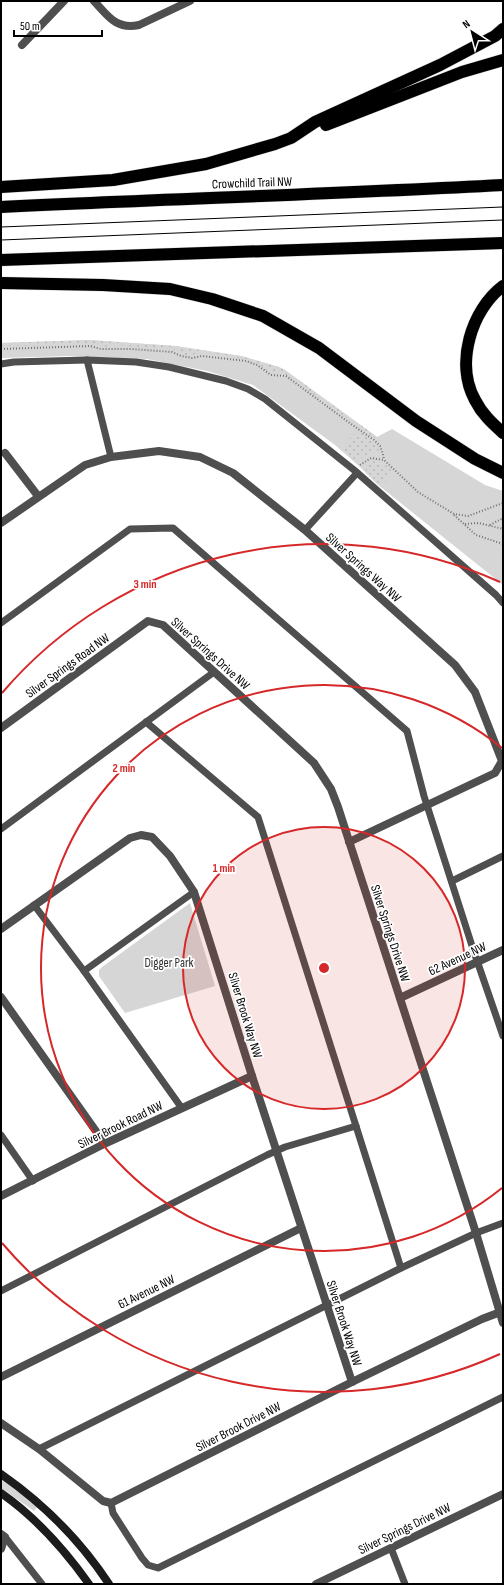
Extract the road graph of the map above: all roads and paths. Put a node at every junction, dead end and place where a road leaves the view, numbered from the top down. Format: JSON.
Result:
{"nodes":[{"id":1,"x":64,"y":1,"type":"edge"},
{"id":2,"x":94,"y":1,"type":"edge"},
{"id":3,"x":190,"y":1,"type":"edge"},
{"id":4,"x":503,"y":29,"type":"edge"},
{"id":5,"x":22,"y":45,"type":"dead end"},
{"id":6,"x":503,"y":60,"type":"edge"},
{"id":7,"x":291,"y":138,"type":"junction"},
{"id":8,"x":503,"y":185,"type":"edge"},
{"id":9,"x":1,"y":187,"type":"edge"},
{"id":10,"x":1,"y":207,"type":"edge"},
{"id":11,"x":503,"y":243,"type":"edge"},
{"id":12,"x":1,"y":260,"type":"edge"},
{"id":13,"x":1,"y":283,"type":"edge"},
{"id":14,"x":503,"y":286,"type":"edge"},
{"id":15,"x":87,"y":360,"type":"junction"},
{"id":16,"x":1,"y":364,"type":"edge"},
{"id":17,"x":503,"y":433,"type":"edge"},
{"id":18,"x":5,"y":453,"type":"dead end"},
{"id":19,"x":111,"y":457,"type":"junction"},
{"id":20,"x":500,"y":471,"type":"edge"},
{"id":21,"x":356,"y":472,"type":"junction"},
{"id":22,"x":38,"y":496,"type":"junction"},
{"id":23,"x":503,"y":503,"type":"edge"},
{"id":24,"x":454,"y":514,"type":"junction"},
{"id":25,"x":503,"y":518,"type":"edge"},
{"id":26,"x":1,"y":523,"type":"edge"},
{"id":27,"x":464,"y":524,"type":"junction"},
{"id":28,"x":490,"y":525,"type":"junction"},
{"id":29,"x":503,"y":529,"type":"edge"},
{"id":30,"x":305,"y":530,"type":"junction"},
{"id":31,"x":503,"y":544,"type":"edge"},
{"id":32,"x":503,"y":602,"type":"edge"},
{"id":33,"x":148,"y":621,"type":"joint"},
{"id":34,"x":1,"y":623,"type":"edge"},
{"id":35,"x":214,"y":672,"type":"junction"},
{"id":36,"x":146,"y":722,"type":"junction"},
{"id":37,"x":2,"y":725,"type":"edge"},
{"id":38,"x":427,"y":805,"type":"junction"},
{"id":39,"x":1,"y":829,"type":"edge"},
{"id":40,"x":349,"y":842,"type":"junction"},
{"id":41,"x":503,"y":856,"type":"edge"},
{"id":42,"x":452,"y":881,"type":"junction"},
{"id":43,"x":194,"y":892,"type":"junction"},
{"id":44,"x":34,"y":905,"type":"junction"},
{"id":45,"x":1,"y":929,"type":"edge"},
{"id":46,"x":503,"y":950,"type":"edge"},
{"id":47,"x":478,"y":962,"type":"junction"},
{"id":48,"x":84,"y":971,"type":"junction"},
{"id":49,"x":1,"y":997,"type":"edge"},
{"id":50,"x":400,"y":998,"type":"junction"},
{"id":51,"x":503,"y":1036,"type":"edge"},
{"id":52,"x":252,"y":1076,"type":"junction"},
{"id":53,"x":181,"y":1107,"type":"junction"},
{"id":54,"x":356,"y":1126,"type":"junction"},
{"id":55,"x":1,"y":1135,"type":"edge"},
{"id":56,"x":104,"y":1144,"type":"junction"},
{"id":57,"x":276,"y":1151,"type":"junction"},
{"id":58,"x":33,"y":1181,"type":"junction"},
{"id":59,"x":1,"y":1196,"type":"edge"},
{"id":60,"x":503,"y":1223,"type":"edge"},
{"id":61,"x":301,"y":1228,"type":"junction"},
{"id":62,"x":476,"y":1233,"type":"junction"},
{"id":63,"x":400,"y":1268,"type":"junction"},
{"id":64,"x":1,"y":1291,"type":"edge"},
{"id":65,"x":326,"y":1305,"type":"junction"},
{"id":66,"x":501,"y":1312,"type":"edge"},
{"id":67,"x":503,"y":1323,"type":"edge"},
{"id":68,"x":1,"y":1377,"type":"edge"},
{"id":69,"x":352,"y":1382,"type":"junction"},
{"id":70,"x":503,"y":1397,"type":"edge"},
{"id":71,"x":1,"y":1423,"type":"edge"},
{"id":72,"x":39,"y":1449,"type":"junction"},
{"id":73,"x":1,"y":1474,"type":"edge"},
{"id":74,"x":1,"y":1493,"type":"edge"},
{"id":75,"x":503,"y":1494,"type":"edge"},
{"id":76,"x":111,"y":1503,"type":"junction"},
{"id":77,"x":3,"y":1536,"type":"edge"},
{"id":78,"x":390,"y":1548,"type":"junction"},
{"id":79,"x":1,"y":1549,"type":"edge"},
{"id":80,"x":42,"y":1584,"type":"edge"},
{"id":81,"x":89,"y":1584,"type":"edge"},
{"id":82,"x":109,"y":1584,"type":"edge"},
{"id":83,"x":316,"y":1584,"type":"edge"},
{"id":84,"x":405,"y":1584,"type":"edge"}],
"edges":[{"from":1,"to":5,"type":"street"},
{"from":2,"to":3,"type":"street"},
{"from":4,"to":7,"type":"highway"},
{"from":6,"to":7,"type":"highway"},
{"from":7,"to":9,"type":"highway"},
{"from":8,"to":10,"type":"highway","name":"Crowchild Trail NW"},
{"from":11,"to":12,"type":"highway"},
{"from":13,"to":20,"type":"highway"},
{"from":14,"to":17,"type":"highway"},
{"from":15,"to":16,"type":"lane"},
{"from":15,"to":19,"type":"lane"},
{"from":15,"to":21,"type":"lane"},
{"from":18,"to":22,"type":"street"},
{"from":19,"to":22,"type":"street","name":"Silver Springs Way NW"},
{"from":19,"to":30,"type":"street","name":"Silver Springs Way NW"},
{"from":21,"to":24,"type":"path"},
{"from":21,"to":30,"type":"lane"},
{"from":21,"to":32,"type":"lane"},
{"from":22,"to":26,"type":"street","name":"Silver Springs Way NW"},
{"from":23,"to":24,"type":"path"},
{"from":24,"to":27,"type":"path"},
{"from":25,"to":28,"type":"path"},
{"from":27,"to":28,"type":"path"},
{"from":27,"to":31,"type":"path"},
{"from":28,"to":29,"type":"path"},
{"from":30,"to":38,"type":"street","name":"Silver Springs Way NW"},
{"from":33,"to":35,"type":"street","name":"Silver Springs Drive NW"},
{"from":33,"to":37,"type":"street","name":"Silver Springs Road NW"},
{"from":34,"to":38,"type":"lane"},
{"from":35,"to":36,"type":"lane"},
{"from":35,"to":40,"type":"street","name":"Silver Springs Drive NW"},
{"from":36,"to":39,"type":"lane"},
{"from":36,"to":54,"type":"lane"},
{"from":38,"to":40,"type":"street","name":"Silver Springs Way NW"},
{"from":38,"to":42,"type":"lane"},
{"from":40,"to":50,"type":"street","name":"Silver Springs Drive NW"},
{"from":41,"to":42,"type":"lane"},
{"from":42,"to":47,"type":"lane"},
{"from":43,"to":44,"type":"street","name":"Silver Brook Way NW"},
{"from":43,"to":48,"type":"lane"},
{"from":43,"to":52,"type":"street","name":"Silver Brook Way NW"},
{"from":44,"to":45,"type":"street","name":"Silver Brook Way NW"},
{"from":44,"to":48,"type":"lane"},
{"from":46,"to":47,"type":"street","name":"62 Avenue NW"},
{"from":47,"to":50,"type":"street","name":"62 Avenue NW"},
{"from":47,"to":51,"type":"lane"},
{"from":48,"to":53,"type":"lane"},
{"from":49,"to":56,"type":"street"},
{"from":50,"to":62,"type":"street","name":"Silver Springs Drive NW"},
{"from":52,"to":53,"type":"street","name":"Silver Brook Road NW"},
{"from":52,"to":57,"type":"street","name":"Silver Brook Way NW"},
{"from":53,"to":56,"type":"street","name":"Silver Brook Road NW"},
{"from":54,"to":57,"type":"lane"},
{"from":54,"to":63,"type":"lane"},
{"from":55,"to":58,"type":"lane"},
{"from":56,"to":58,"type":"street","name":"Silver Brook Road NW"},
{"from":57,"to":61,"type":"street","name":"Silver Brook Way NW"},
{"from":57,"to":64,"type":"lane"},
{"from":58,"to":59,"type":"street","name":"Silver Brook Road NW"},
{"from":60,"to":62,"type":"lane"},
{"from":61,"to":65,"type":"street","name":"Silver Brook Way NW"},
{"from":61,"to":68,"type":"street","name":"61 Avenue NW"},
{"from":62,"to":63,"type":"lane"},
{"from":62,"to":66,"type":"street","name":"Silver Springs Drive NW"},
{"from":63,"to":65,"type":"lane"},
{"from":65,"to":69,"type":"street","name":"Silver Brook Way NW"},
{"from":65,"to":72,"type":"lane"},
{"from":66,"to":67,"type":"street","name":"Silver Springs Drive NW"},
{"from":66,"to":69,"type":"street","name":"Silver Brook Drive NW"},
{"from":69,"to":76,"type":"street","name":"Silver Brook Drive NW"},
{"from":70,"to":76,"type":"lane"},
{"from":71,"to":72,"type":"street"},
{"from":72,"to":76,"type":"street"},
{"from":73,"to":82,"type":"street"},
{"from":74,"to":81,"type":"street"},
{"from":75,"to":78,"type":"street","name":"Silver Springs Drive NW"},
{"from":77,"to":79,"type":"street"},
{"from":77,"to":80,"type":"lane"},
{"from":78,"to":83,"type":"street","name":"Silver Springs Drive NW"},
{"from":78,"to":84,"type":"lane"}]}
